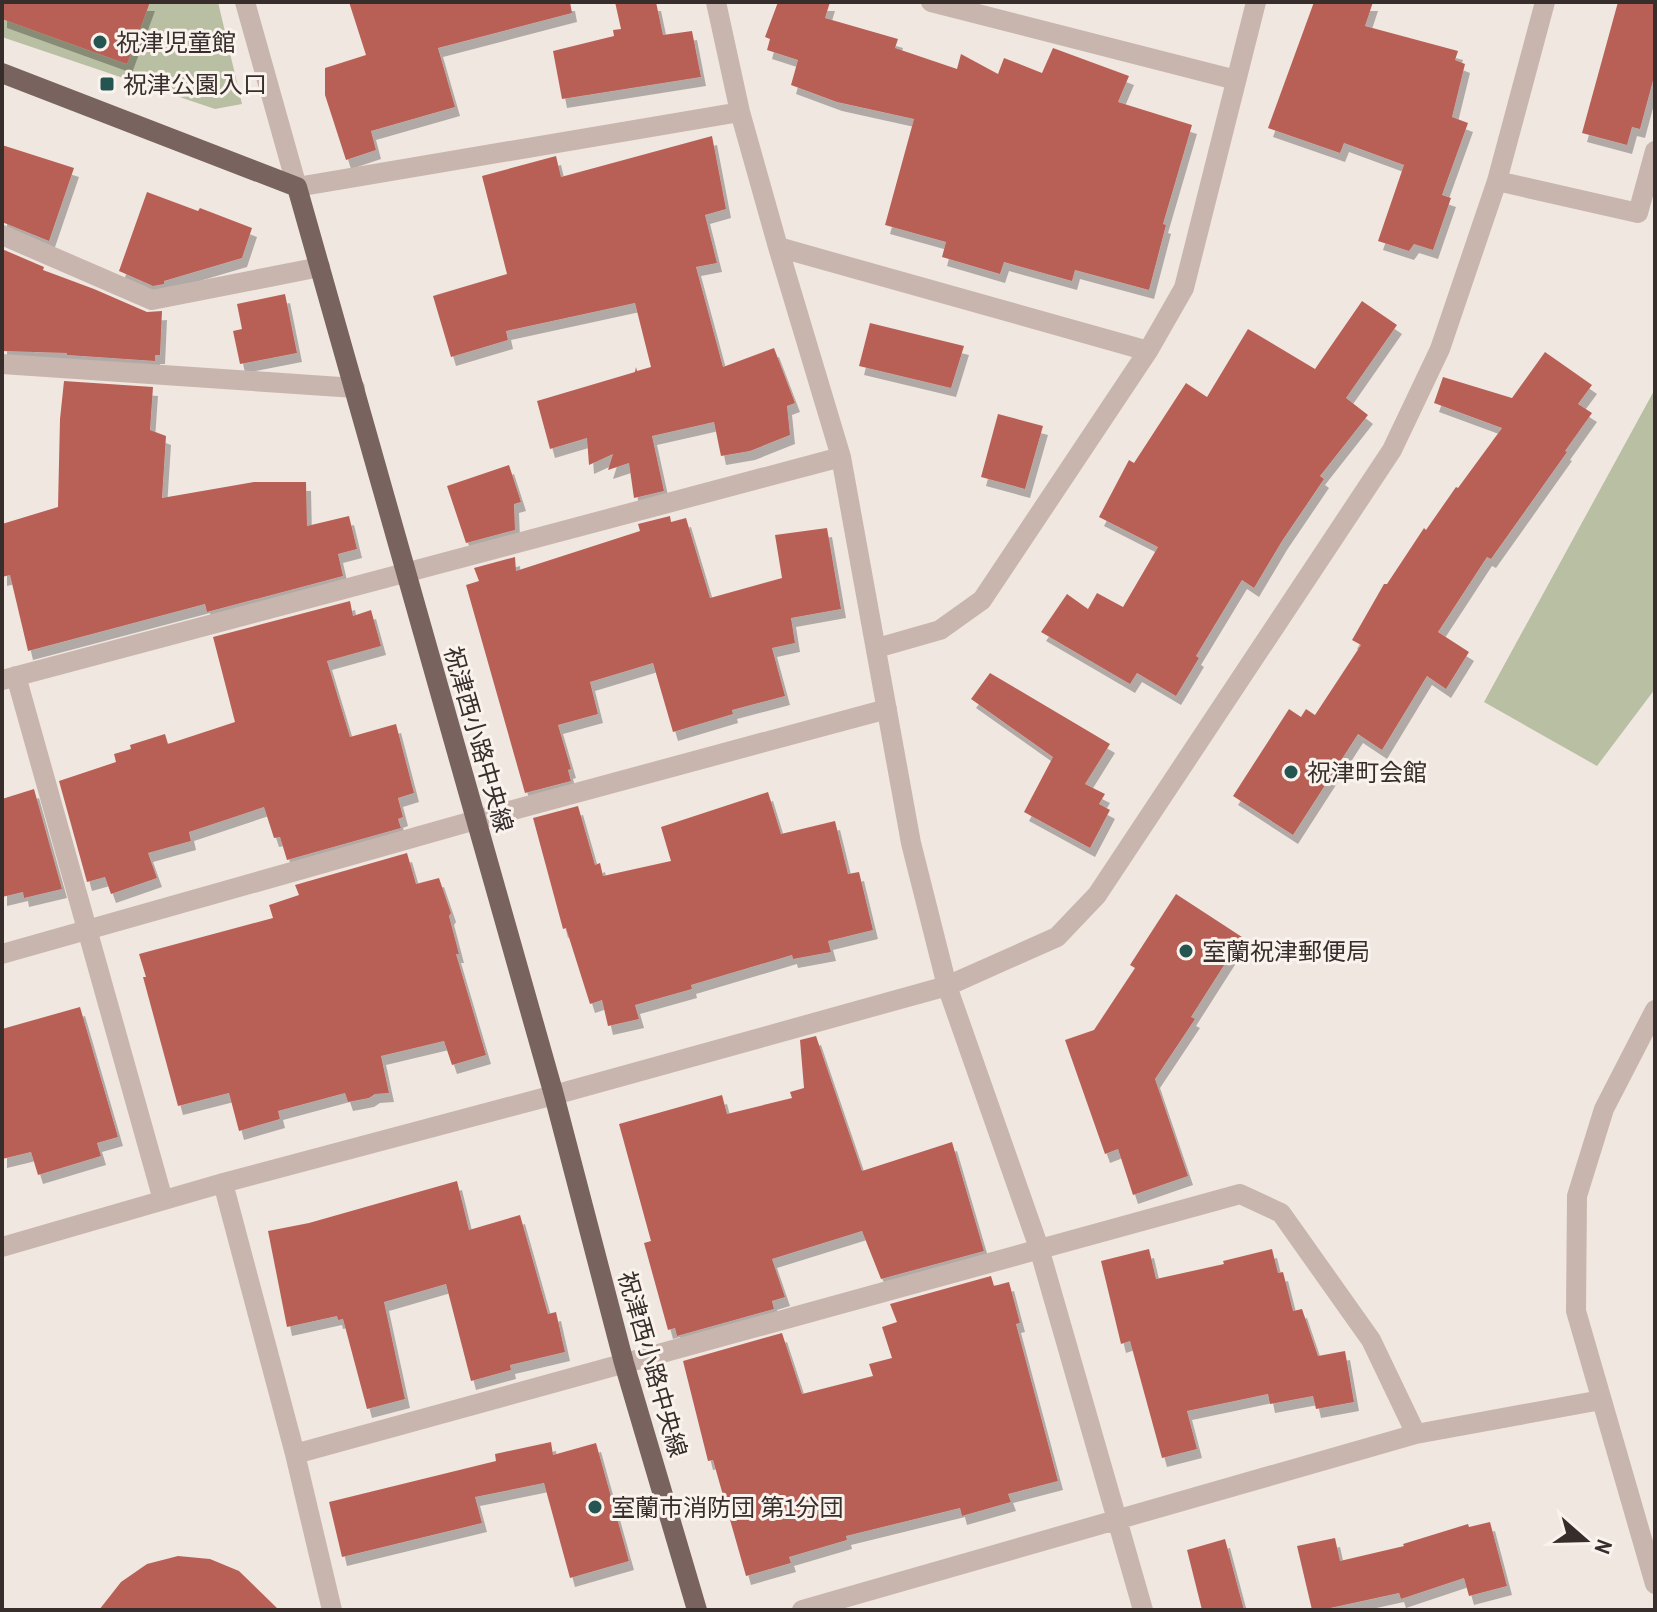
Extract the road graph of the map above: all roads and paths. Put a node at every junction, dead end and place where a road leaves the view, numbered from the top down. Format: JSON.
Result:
{"nodes":[{"id":1,"x":245,"y":2,"type":"edge"},
{"id":2,"x":716,"y":2,"type":"edge"},
{"id":3,"x":931,"y":2,"type":"edge"},
{"id":4,"x":1256,"y":2,"type":"edge"},
{"id":5,"x":1545,"y":2,"type":"edge"},
{"id":6,"x":2,"y":73,"type":"edge"},
{"id":7,"x":1236,"y":80,"type":"junction"},
{"id":8,"x":740,"y":112,"type":"junction"},
{"id":9,"x":1655,"y":151,"type":"edge"},
{"id":10,"x":1497,"y":181,"type":"junction"},
{"id":11,"x":297,"y":187,"type":"junction"},
{"id":12,"x":2,"y":235,"type":"edge"},
{"id":13,"x":778,"y":247,"type":"junction"},
{"id":14,"x":320,"y":267,"type":"junction"},
{"id":15,"x":1148,"y":351,"type":"junction"},
{"id":16,"x":2,"y":364,"type":"edge"},
{"id":17,"x":355,"y":388,"type":"junction"},
{"id":18,"x":841,"y":457,"type":"junction"},
{"id":19,"x":405,"y":574,"type":"junction"},
{"id":20,"x":877,"y":648,"type":"junction"},
{"id":21,"x":9,"y":678,"type":"edge"},
{"id":22,"x":887,"y":709,"type":"junction"},
{"id":23,"x":476,"y":820,"type":"junction"},
{"id":24,"x":87,"y":930,"type":"junction"},
{"id":25,"x":2,"y":954,"type":"edge"},
{"id":26,"x":947,"y":986,"type":"junction"},
{"id":27,"x":1655,"y":1010,"type":"edge"},
{"id":28,"x":554,"y":1095,"type":"junction"},
{"id":29,"x":223,"y":1183,"type":"junction"},
{"id":30,"x":163,"y":1200,"type":"junction"},
{"id":31,"x":2,"y":1247,"type":"edge"},
{"id":32,"x":1039,"y":1248,"type":"junction"},
{"id":33,"x":624,"y":1363,"type":"junction"},
{"id":34,"x":1601,"y":1400,"type":"junction"},
{"id":35,"x":1416,"y":1434,"type":"junction"},
{"id":36,"x":295,"y":1454,"type":"junction"},
{"id":37,"x":1116,"y":1521,"type":"junction"},
{"id":38,"x":1655,"y":1584,"type":"edge"},
{"id":39,"x":332,"y":1610,"type":"edge"},
{"id":40,"x":697,"y":1610,"type":"edge"},
{"id":41,"x":802,"y":1610,"type":"edge"},
{"id":42,"x":1143,"y":1610,"type":"edge"}],
"edges":[{"from":1,"to":11,"type":"street"},
{"from":2,"to":8,"type":"street"},
{"from":3,"to":7,"type":"street"},
{"from":4,"to":7,"type":"street"},
{"from":5,"to":10,"type":"street"},
{"from":6,"to":11,"type":"main road"},
{"from":7,"to":15,"type":"street"},
{"from":8,"to":11,"type":"street"},
{"from":8,"to":13,"type":"street"},
{"from":9,"to":10,"type":"street"},
{"from":10,"to":26,"type":"street"},
{"from":11,"to":14,"type":"main road","name":"祝津西小路中央線"},
{"from":12,"to":14,"type":"street"},
{"from":13,"to":15,"type":"street"},
{"from":13,"to":18,"type":"street"},
{"from":14,"to":17,"type":"main road","name":"祝津西小路中央線"},
{"from":15,"to":20,"type":"street"},
{"from":16,"to":17,"type":"street"},
{"from":17,"to":19,"type":"main road","name":"祝津西小路中央線"},
{"from":18,"to":19,"type":"street"},
{"from":18,"to":20,"type":"street"},
{"from":19,"to":21,"type":"street"},
{"from":19,"to":23,"type":"main road","name":"祝津西小路中央線"},
{"from":20,"to":22,"type":"street"},
{"from":21,"to":24,"type":"street"},
{"from":22,"to":23,"type":"street"},
{"from":22,"to":26,"type":"street"},
{"from":23,"to":24,"type":"street"},
{"from":23,"to":28,"type":"main road","name":"祝津西小路中央線"},
{"from":24,"to":25,"type":"street"},
{"from":24,"to":30,"type":"street"},
{"from":26,"to":28,"type":"street"},
{"from":26,"to":32,"type":"street"},
{"from":27,"to":34,"type":"street"},
{"from":28,"to":29,"type":"street"},
{"from":28,"to":33,"type":"main road","name":"祝津西小路中央線"},
{"from":29,"to":30,"type":"street"},
{"from":29,"to":36,"type":"street"},
{"from":30,"to":31,"type":"street"},
{"from":32,"to":33,"type":"street"},
{"from":32,"to":35,"type":"street"},
{"from":32,"to":37,"type":"street"},
{"from":33,"to":36,"type":"street"},
{"from":33,"to":40,"type":"main road","name":"祝津西小路中央線"},
{"from":34,"to":35,"type":"street"},
{"from":34,"to":38,"type":"street"},
{"from":35,"to":37,"type":"street"},
{"from":36,"to":39,"type":"street"},
{"from":37,"to":41,"type":"street"},
{"from":37,"to":42,"type":"street"}]}
